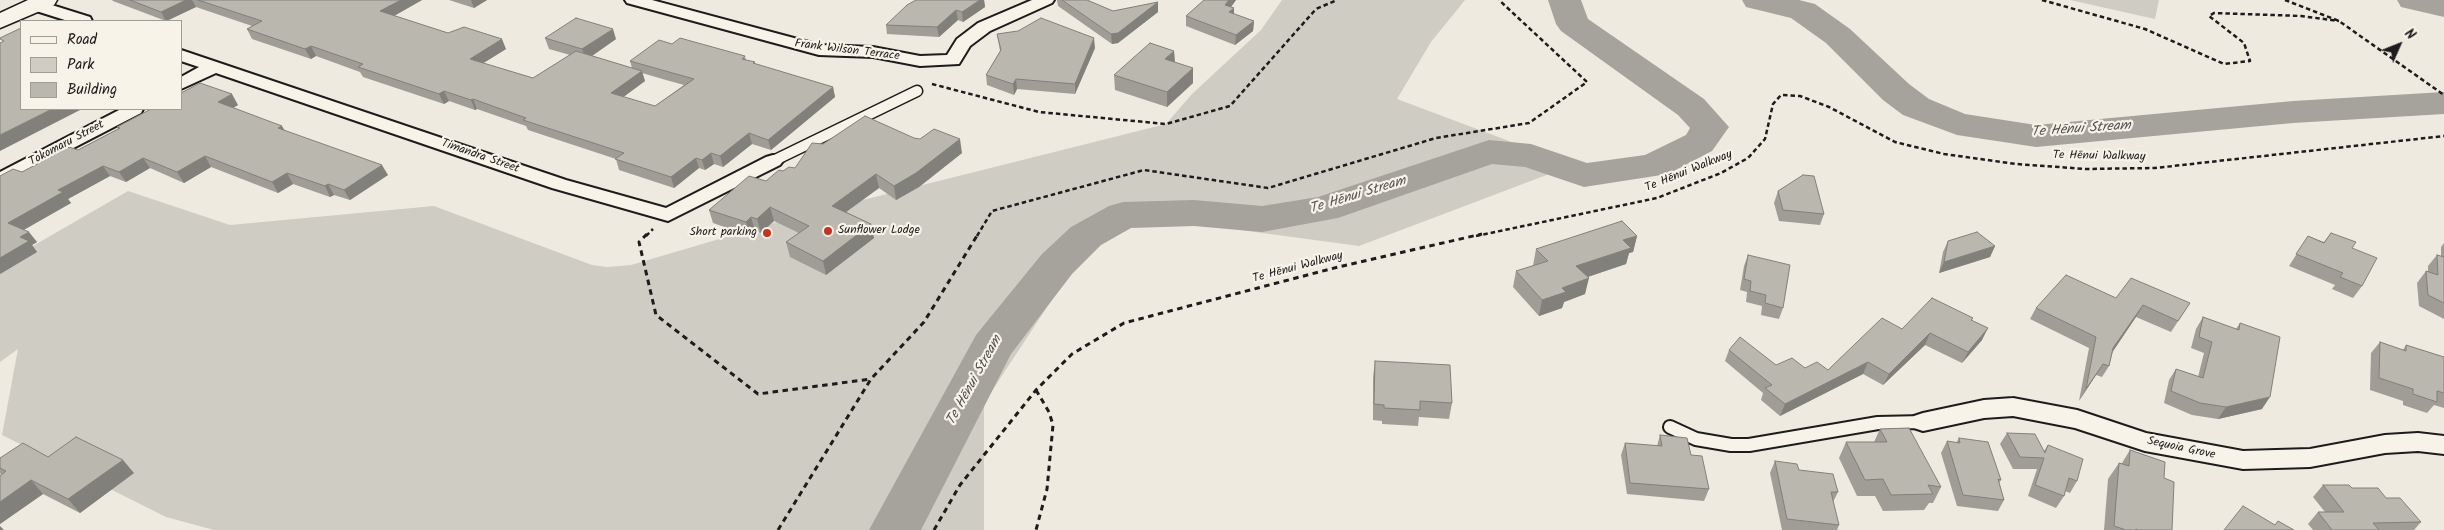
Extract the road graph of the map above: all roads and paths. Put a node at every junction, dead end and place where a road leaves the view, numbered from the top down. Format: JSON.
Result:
{"nodes":[{"id":1,"x":633,"y":0,"type":"edge"},
{"id":2,"x":1046,"y":0,"type":"edge"},
{"id":3,"x":1338,"y":0,"type":"edge"},
{"id":4,"x":1499,"y":0,"type":"edge"},
{"id":5,"x":2042,"y":0,"type":"edge"},
{"id":6,"x":2285,"y":0,"type":"edge"},
{"id":7,"x":41,"y":2,"type":"edge"},
{"id":8,"x":82,"y":20,"type":"edge"},
{"id":9,"x":0,"y":21,"type":"edge"},
{"id":10,"x":2339,"y":21,"type":"junction"},
{"id":11,"x":182,"y":55,"type":"edge"},
{"id":12,"x":213,"y":66,"type":"junction"},
{"id":13,"x":182,"y":83,"type":"edge"},
{"id":14,"x":932,"y":84,"type":"dead end"},
{"id":15,"x":917,"y":91,"type":"dead end"},
{"id":16,"x":2444,"y":95,"type":"edge"},
{"id":17,"x":132,"y":110,"type":"edge"},
{"id":18,"x":2444,"y":136,"type":"edge"},
{"id":19,"x":773,"y":161,"type":"joint"},
{"id":20,"x":0,"y":180,"type":"edge"},
{"id":21,"x":668,"y":215,"type":"junction"},
{"id":22,"x":871,"y":379,"type":"junction"},
{"id":23,"x":1036,"y":390,"type":"junction"},
{"id":24,"x":1923,"y":422,"type":"joint"},
{"id":25,"x":1670,"y":427,"type":"dead end"},
{"id":26,"x":2444,"y":445,"type":"edge"},
{"id":27,"x":778,"y":530,"type":"edge"},
{"id":28,"x":934,"y":530,"type":"edge"},
{"id":29,"x":1036,"y":530,"type":"edge"}],
"edges":[{"from":1,"to":2,"type":"street","name":"Frank Wilson Terrace"},
{"from":3,"to":14,"type":"path"},
{"from":4,"to":22,"type":"path"},
{"from":5,"to":10,"type":"path"},
{"from":6,"to":10,"type":"path"},
{"from":7,"to":8,"type":"street"},
{"from":7,"to":9,"type":"highway"},
{"from":10,"to":16,"type":"path"},
{"from":11,"to":12,"type":"street","name":"Timandra Street"},
{"from":12,"to":13,"type":"street"},
{"from":12,"to":21,"type":"street","name":"Timandra Street"},
{"from":15,"to":19,"type":"lane"},
{"from":17,"to":20,"type":"street","name":"Tokomaru Street"},
{"from":18,"to":23,"type":"path","name":"Te Hēnui Walkway"},
{"from":19,"to":21,"type":"street"},
{"from":21,"to":22,"type":"path"},
{"from":22,"to":27,"type":"path"},
{"from":23,"to":28,"type":"path","name":"Te Hēnui Walkway"},
{"from":23,"to":29,"type":"path"},
{"from":24,"to":25,"type":"lane"},
{"from":24,"to":26,"type":"street","name":"Sequoia Grove"}]}
